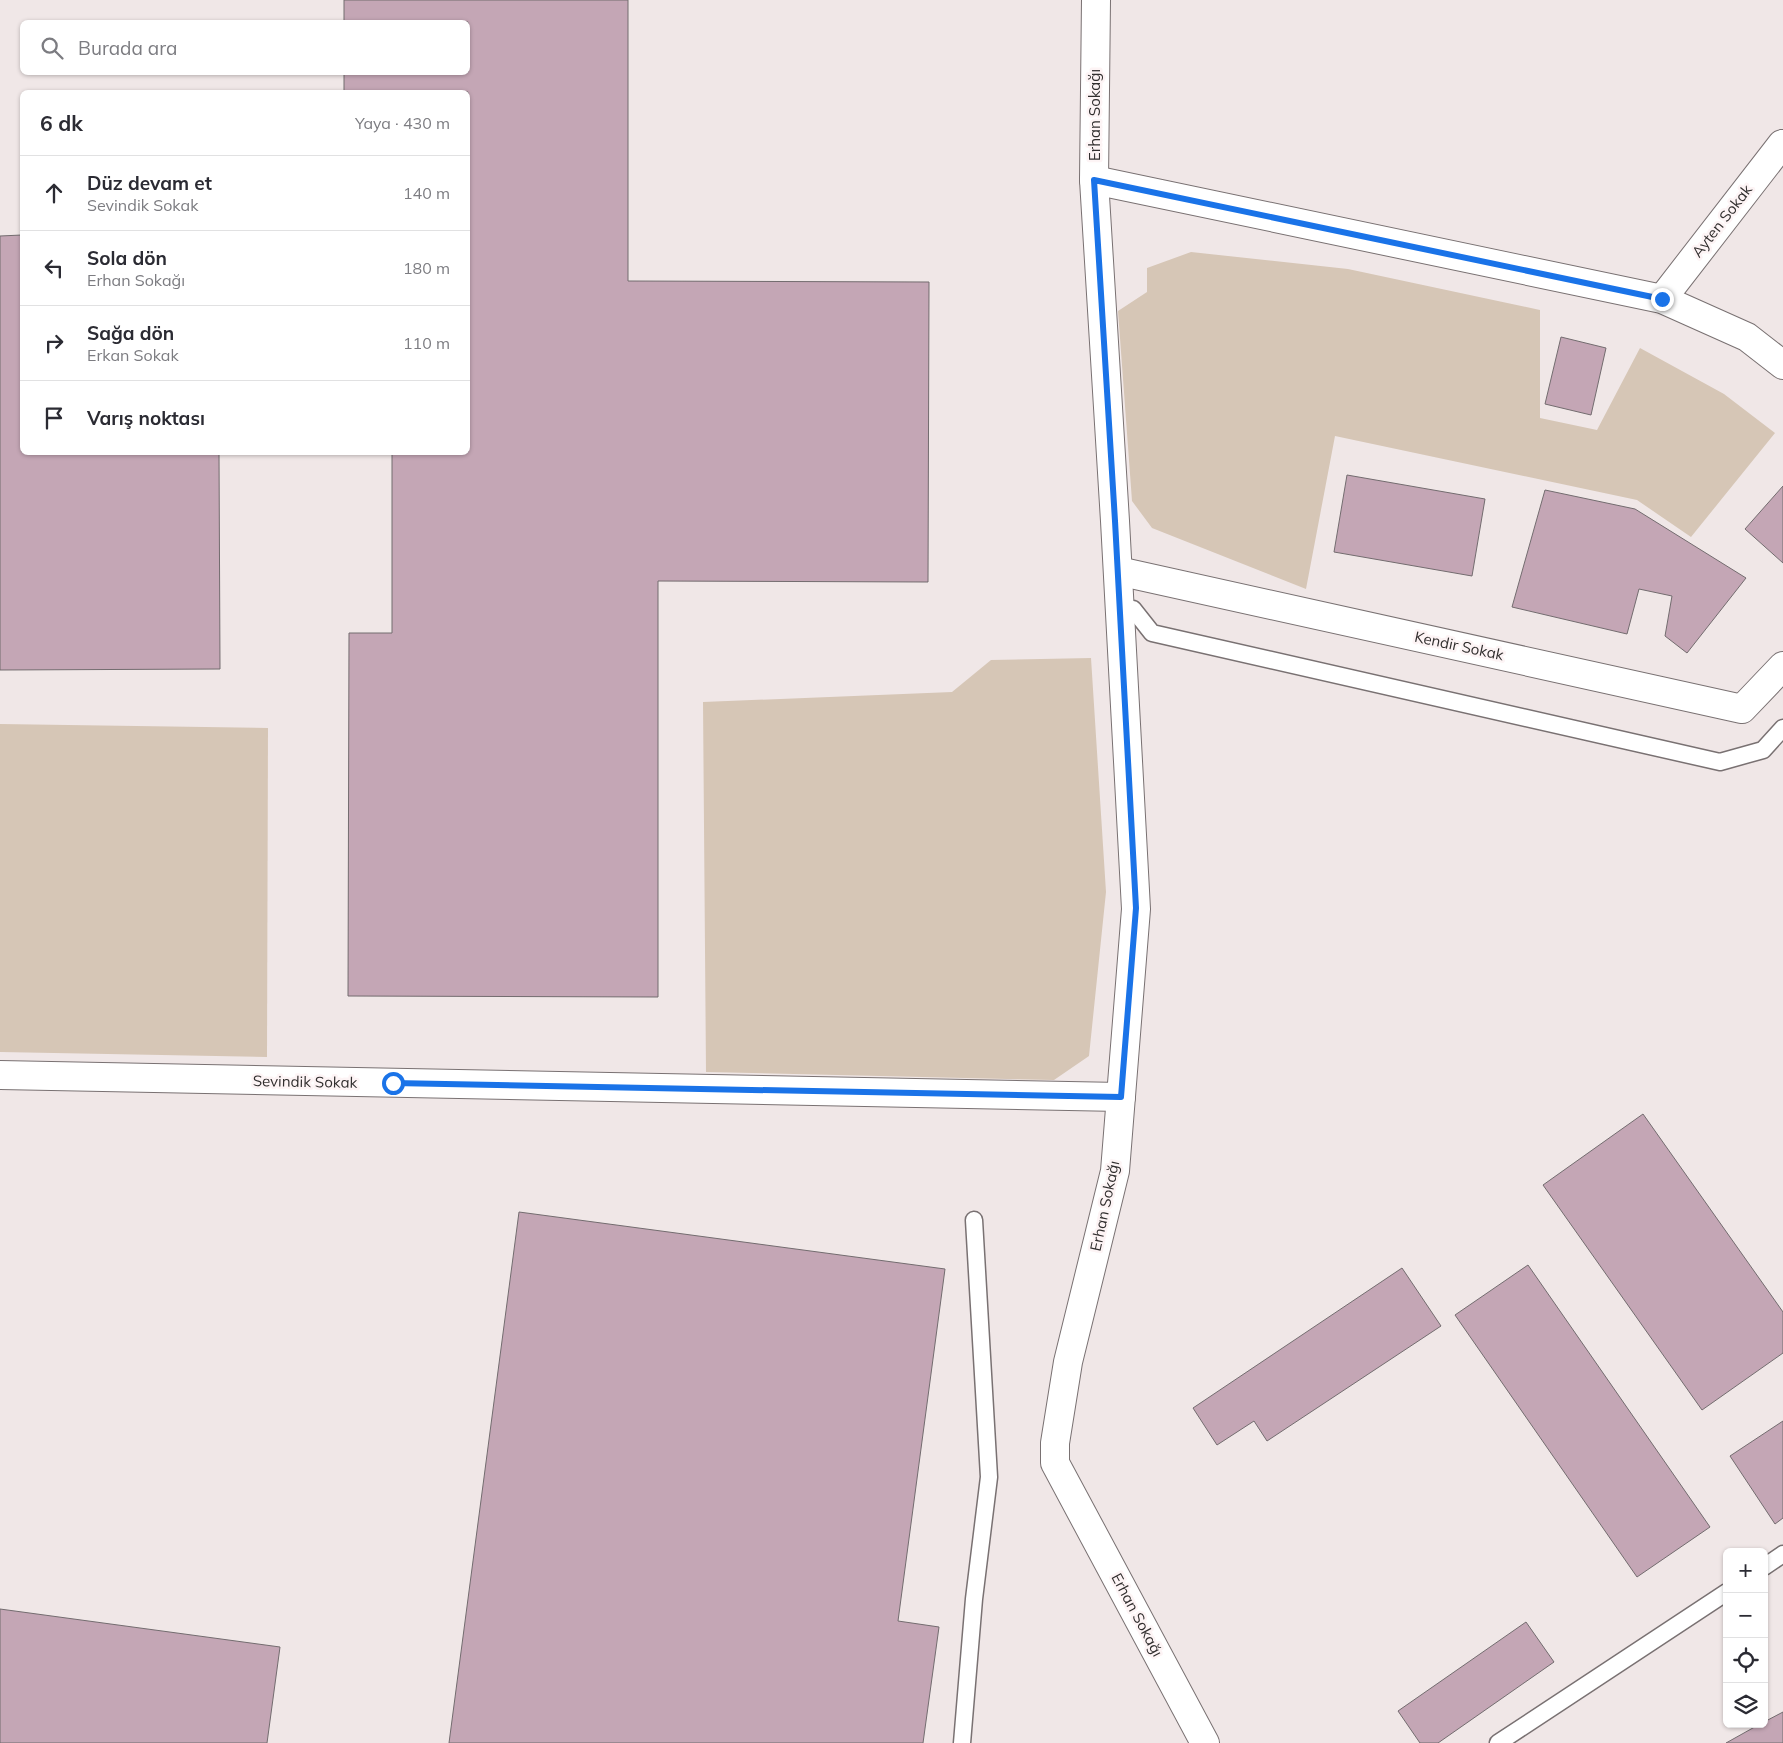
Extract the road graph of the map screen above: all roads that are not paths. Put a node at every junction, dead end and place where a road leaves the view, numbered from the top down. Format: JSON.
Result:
{"nodes":[{"id":1,"x":1096,"y":0,"type":"edge"},
{"id":2,"x":1782,"y":144,"type":"dead end"},
{"id":3,"x":1094,"y":180,"type":"junction"},
{"id":4,"x":1662,"y":299,"type":"junction"},
{"id":5,"x":1783,"y":364,"type":"edge"},
{"id":6,"x":1118,"y":572,"type":"junction"},
{"id":7,"x":1120,"y":612,"type":"junction"},
{"id":8,"x":1783,"y":666,"type":"edge"},
{"id":9,"x":1783,"y":728,"type":"edge"},
{"id":10,"x":0,"y":1075,"type":"edge"},
{"id":11,"x":1121,"y":1097,"type":"junction"},
{"id":12,"x":974,"y":1220,"type":"dead end"},
{"id":13,"x":1783,"y":1554,"type":"edge"},
{"id":14,"x":1768,"y":1564,"type":"edge"},
{"id":15,"x":1725,"y":1593,"type":"edge"},
{"id":16,"x":962,"y":1743,"type":"edge"},
{"id":17,"x":1205,"y":1743,"type":"edge"},
{"id":18,"x":1498,"y":1743,"type":"edge"}],
"edges":[{"from":1,"to":3,"type":"street","name":"Erhan Sokağı"},
{"from":2,"to":4,"type":"street","name":"Ayten Sokak"},
{"from":3,"to":4,"type":"street"},
{"from":3,"to":6,"type":"street","name":"Erhan Sokağı"},
{"from":4,"to":5,"type":"street"},
{"from":6,"to":7,"type":"street","name":"Erhan Sokağı"},
{"from":6,"to":8,"type":"street","name":"Kendir Sokak"},
{"from":7,"to":9,"type":"lane"},
{"from":7,"to":11,"type":"street","name":"Erhan Sokağı"},
{"from":10,"to":11,"type":"street","name":"Sevindik Sokak"},
{"from":11,"to":17,"type":"street","name":"Erhan Sokağı"},
{"from":12,"to":16,"type":"lane"},
{"from":13,"to":14,"type":"lane"},
{"from":15,"to":18,"type":"lane"}]}
